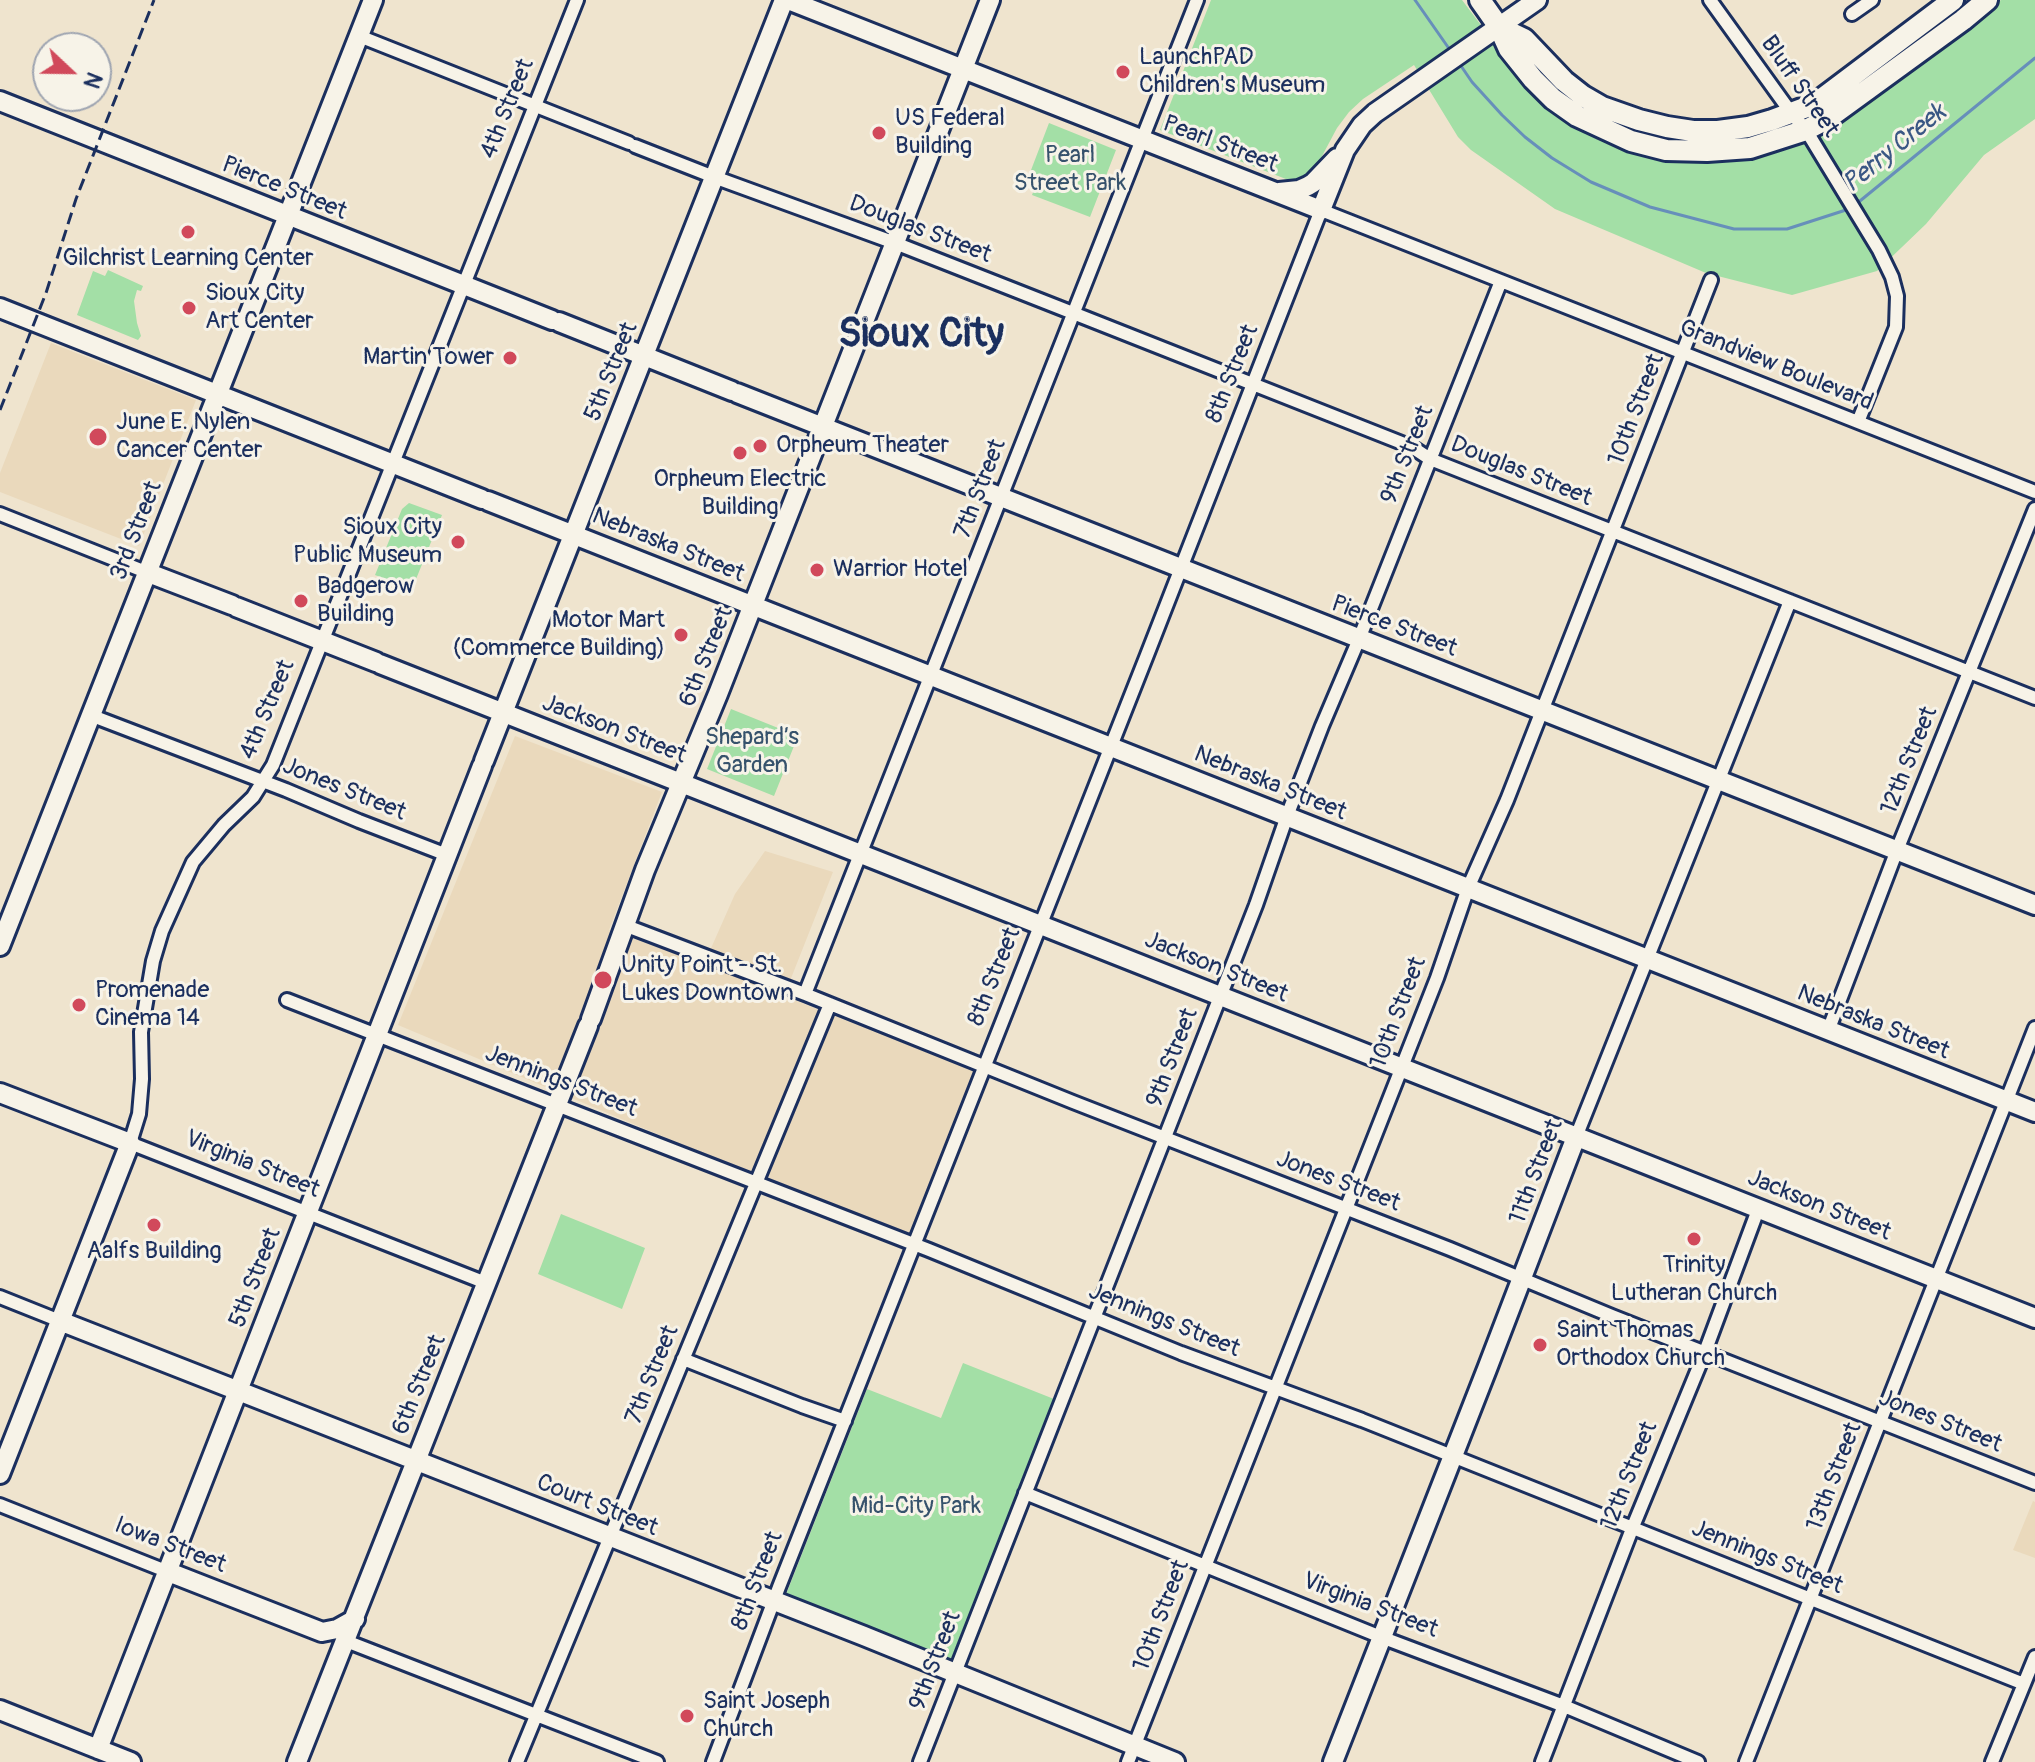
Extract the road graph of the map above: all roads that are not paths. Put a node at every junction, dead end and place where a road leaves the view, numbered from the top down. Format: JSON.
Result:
{"nodes":[{"id":1,"x":373,"y":0,"type":"edge"},
{"id":2,"x":577,"y":0,"type":"edge"},
{"id":3,"x":786,"y":0,"type":"edge"},
{"id":4,"x":990,"y":0,"type":"edge"},
{"id":5,"x":1197,"y":0,"type":"edge"},
{"id":6,"x":1480,"y":0,"type":"edge"},
{"id":7,"x":1537,"y":0,"type":"edge"},
{"id":8,"x":1710,"y":0,"type":"edge"},
{"id":9,"x":1872,"y":0,"type":"edge"},
{"id":10,"x":1953,"y":0,"type":"edge"},
{"id":11,"x":1987,"y":0,"type":"edge"},
{"id":12,"x":1852,"y":14,"type":"dead end"},
{"id":13,"x":1499,"y":27,"type":"junction"},
{"id":14,"x":359,"y":36,"type":"junction"},
{"id":15,"x":963,"y":69,"type":"junction"},
{"id":16,"x":0,"y":101,"type":"edge"},
{"id":17,"x":535,"y":106,"type":"junction"},
{"id":18,"x":1792,"y":114,"type":"junction"},
{"id":19,"x":1806,"y":130,"type":"junction"},
{"id":20,"x":1142,"y":140,"type":"junction"},
{"id":21,"x":1345,"y":150,"type":"junction"},
{"id":22,"x":714,"y":177,"type":"junction"},
{"id":23,"x":1277,"y":192,"type":"junction"},
{"id":24,"x":1321,"y":210,"type":"junction"},
{"id":25,"x":287,"y":216,"type":"junction"},
{"id":26,"x":895,"y":243,"type":"junction"},
{"id":27,"x":1711,"y":280,"type":"dead end"},
{"id":28,"x":1501,"y":281,"type":"junction"},
{"id":29,"x":463,"y":285,"type":"junction"},
{"id":30,"x":0,"y":308,"type":"edge"},
{"id":31,"x":1073,"y":313,"type":"junction"},
{"id":32,"x":1683,"y":353,"type":"junction"},
{"id":33,"x":644,"y":356,"type":"junction"},
{"id":34,"x":1252,"y":384,"type":"junction"},
{"id":35,"x":217,"y":393,"type":"junction"},
{"id":36,"x":1858,"y":422,"type":"junction"},
{"id":37,"x":823,"y":427,"type":"junction"},
{"id":38,"x":1430,"y":459,"type":"junction"},
{"id":39,"x":392,"y":463,"type":"junction"},
{"id":40,"x":2035,"y":492,"type":"edge"},
{"id":41,"x":1001,"y":498,"type":"junction"},
{"id":42,"x":2035,"y":509,"type":"edge"},
{"id":43,"x":0,"y":514,"type":"edge"},
{"id":44,"x":1613,"y":531,"type":"junction"},
{"id":45,"x":573,"y":535,"type":"junction"},
{"id":46,"x":1181,"y":568,"type":"junction"},
{"id":47,"x":146,"y":572,"type":"junction"},
{"id":48,"x":1790,"y":601,"type":"junction"},
{"id":49,"x":753,"y":606,"type":"junction"},
{"id":50,"x":1359,"y":639,"type":"junction"},
{"id":51,"x":322,"y":641,"type":"junction"},
{"id":52,"x":1970,"y":671,"type":"junction"},
{"id":53,"x":931,"y":675,"type":"junction"},
{"id":54,"x":2035,"y":698,"type":"edge"},
{"id":55,"x":1542,"y":710,"type":"junction"},
{"id":56,"x":503,"y":712,"type":"junction"},
{"id":57,"x":90,"y":715,"type":"junction"},
{"id":58,"x":1111,"y":746,"type":"junction"},
{"id":59,"x":263,"y":781,"type":"junction"},
{"id":60,"x":1718,"y":781,"type":"junction"},
{"id":61,"x":682,"y":782,"type":"junction"},
{"id":62,"x":1287,"y":816,"type":"junction"},
{"id":63,"x":1897,"y":850,"type":"junction"},
{"id":64,"x":861,"y":854,"type":"junction"},
{"id":65,"x":447,"y":855,"type":"junction"},
{"id":66,"x":1468,"y":888,"type":"junction"},
{"id":67,"x":2035,"y":905,"type":"edge"},
{"id":68,"x":1040,"y":924,"type":"junction"},
{"id":69,"x":624,"y":925,"type":"junction"},
{"id":70,"x":0,"y":946,"type":"edge"},
{"id":71,"x":1648,"y":960,"type":"junction"},
{"id":72,"x":805,"y":994,"type":"junction"},
{"id":73,"x":1221,"y":995,"type":"junction"},
{"id":74,"x":287,"y":1000,"type":"dead end"},
{"id":75,"x":830,"y":1004,"type":"junction"},
{"id":76,"x":2035,"y":1028,"type":"edge"},
{"id":77,"x":1828,"y":1031,"type":"junction"},
{"id":78,"x":377,"y":1034,"type":"junction"},
{"id":79,"x":984,"y":1066,"type":"junction"},
{"id":80,"x":1402,"y":1067,"type":"junction"},
{"id":81,"x":0,"y":1093,"type":"edge"},
{"id":82,"x":2005,"y":1101,"type":"junction"},
{"id":83,"x":556,"y":1104,"type":"junction"},
{"id":84,"x":2035,"y":1112,"type":"edge"},
{"id":85,"x":1576,"y":1137,"type":"junction"},
{"id":86,"x":1165,"y":1138,"type":"junction"},
{"id":87,"x":130,"y":1143,"type":"junction"},
{"id":88,"x":756,"y":1183,"type":"junction"},
{"id":89,"x":1759,"y":1207,"type":"junction"},
{"id":90,"x":1346,"y":1208,"type":"junction"},
{"id":91,"x":307,"y":1213,"type":"junction"},
{"id":92,"x":914,"y":1245,"type":"junction"},
{"id":93,"x":1938,"y":1278,"type":"junction"},
{"id":94,"x":1522,"y":1279,"type":"junction"},
{"id":95,"x":486,"y":1283,"type":"junction"},
{"id":96,"x":0,"y":1297,"type":"edge"},
{"id":97,"x":1095,"y":1317,"type":"junction"},
{"id":98,"x":2035,"y":1318,"type":"edge"},
{"id":99,"x":60,"y":1321,"type":"junction"},
{"id":100,"x":1705,"y":1352,"type":"junction"},
{"id":101,"x":683,"y":1359,"type":"junction"},
{"id":102,"x":1275,"y":1389,"type":"junction"},
{"id":103,"x":237,"y":1391,"type":"junction"},
{"id":104,"x":845,"y":1421,"type":"junction"},
{"id":105,"x":1880,"y":1422,"type":"junction"},
{"id":106,"x":1453,"y":1456,"type":"junction"},
{"id":107,"x":416,"y":1460,"type":"junction"},
{"id":108,"x":0,"y":1474,"type":"edge"},
{"id":109,"x":2035,"y":1483,"type":"edge"},
{"id":110,"x":1025,"y":1493,"type":"junction"},
{"id":111,"x":0,"y":1505,"type":"edge"},
{"id":112,"x":1632,"y":1529,"type":"junction"},
{"id":113,"x":610,"y":1537,"type":"junction"},
{"id":114,"x":1205,"y":1566,"type":"junction"},
{"id":115,"x":166,"y":1571,"type":"junction"},
{"id":116,"x":1810,"y":1600,"type":"junction"},
{"id":117,"x":773,"y":1602,"type":"junction"},
{"id":118,"x":355,"y":1619,"type":"junction"},
{"id":119,"x":322,"y":1632,"type":"junction"},
{"id":120,"x":1381,"y":1637,"type":"junction"},
{"id":121,"x":346,"y":1641,"type":"junction"},
{"id":122,"x":2035,"y":1657,"type":"edge"},
{"id":123,"x":338,"y":1659,"type":"junction"},
{"id":124,"x":955,"y":1673,"type":"junction"},
{"id":125,"x":2024,"y":1684,"type":"junction"},
{"id":126,"x":1564,"y":1706,"type":"junction"},
{"id":127,"x":0,"y":1710,"type":"edge"},
{"id":128,"x":536,"y":1715,"type":"junction"},
{"id":129,"x":1131,"y":1754,"type":"edge"},
{"id":130,"x":95,"y":1756,"type":"edge"},
{"id":131,"x":131,"y":1762,"type":"edge"},
{"id":132,"x":297,"y":1762,"type":"edge"},
{"id":133,"x":517,"y":1762,"type":"edge"},
{"id":134,"x":657,"y":1762,"type":"edge"},
{"id":135,"x":713,"y":1762,"type":"edge"},
{"id":136,"x":920,"y":1762,"type":"edge"},
{"id":137,"x":1175,"y":1762,"type":"edge"},
{"id":138,"x":1333,"y":1762,"type":"edge"},
{"id":139,"x":1542,"y":1762,"type":"edge"},
{"id":140,"x":1698,"y":1762,"type":"edge"},
{"id":141,"x":1746,"y":1762,"type":"edge"},
{"id":142,"x":1992,"y":1762,"type":"edge"}],
"edges":[{"from":1,"to":14,"type":"main road","name":"3rd Street"},
{"from":2,"to":17,"type":"street","name":"4th Street"},
{"from":3,"to":15,"type":"main road","name":"Pearl Street"},
{"from":3,"to":22,"type":"main road","name":"5th Street"},
{"from":4,"to":15,"type":"main road","name":"6th Street"},
{"from":5,"to":20,"type":"street","name":"7th Street"},
{"from":6,"to":13,"type":"main road"},
{"from":7,"to":13,"type":"main road"},
{"from":8,"to":18,"type":"street","name":"Bluff Street"},
{"from":9,"to":12,"type":"street"},
{"from":10,"to":18,"type":"main road"},
{"from":11,"to":19,"type":"main road"},
{"from":13,"to":18,"type":"main road"},
{"from":13,"to":19,"type":"main road"},
{"from":13,"to":21,"type":"main road"},
{"from":14,"to":17,"type":"street","name":"Douglas Street"},
{"from":14,"to":25,"type":"main road","name":"3rd Street"},
{"from":15,"to":20,"type":"main road","name":"Pearl Street"},
{"from":15,"to":26,"type":"main road","name":"6th Street"},
{"from":16,"to":25,"type":"main road","name":"Pierce Street"},
{"from":17,"to":22,"type":"street","name":"Douglas Street"},
{"from":17,"to":29,"type":"street","name":"4th Street"},
{"from":18,"to":19,"type":"street","name":"Bluff Street"},
{"from":19,"to":36,"type":"street","name":"Bluff Street"},
{"from":20,"to":23,"type":"main road","name":"Pearl Street"},
{"from":20,"to":31,"type":"street","name":"7th Street"},
{"from":21,"to":23,"type":"main road"},
{"from":21,"to":24,"type":"main road"},
{"from":22,"to":26,"type":"street","name":"Douglas Street"},
{"from":22,"to":33,"type":"main road","name":"5th Street"},
{"from":23,"to":24,"type":"main road","name":"Pearl Street"},
{"from":24,"to":28,"type":"street","name":"Pearl Street"},
{"from":24,"to":34,"type":"street","name":"8th Street"},
{"from":25,"to":29,"type":"main road","name":"Pierce Street"},
{"from":25,"to":35,"type":"main road","name":"3rd Street"},
{"from":26,"to":31,"type":"street","name":"Douglas Street"},
{"from":26,"to":37,"type":"main road","name":"6th Street"},
{"from":27,"to":32,"type":"street","name":"10th Street"},
{"from":28,"to":32,"type":"street","name":"Grandview Boulevard"},
{"from":28,"to":38,"type":"street","name":"9th Street"},
{"from":29,"to":33,"type":"main road","name":"Pierce Street"},
{"from":29,"to":39,"type":"street","name":"4th Street"},
{"from":30,"to":35,"type":"main road","name":"Nebraska Street"},
{"from":31,"to":34,"type":"street","name":"Douglas Street"},
{"from":31,"to":41,"type":"street","name":"7th Street"},
{"from":32,"to":36,"type":"street","name":"Grandview Boulevard"},
{"from":32,"to":44,"type":"street","name":"10th Street"},
{"from":33,"to":37,"type":"main road","name":"Pierce Street"},
{"from":33,"to":45,"type":"main road","name":"5th Street"},
{"from":34,"to":38,"type":"street","name":"Douglas Street"},
{"from":34,"to":46,"type":"street","name":"8th Street"},
{"from":35,"to":39,"type":"main road","name":"Nebraska Street"},
{"from":35,"to":47,"type":"main road","name":"3rd Street"},
{"from":36,"to":40,"type":"street","name":"Grandview Boulevard"},
{"from":37,"to":41,"type":"main road","name":"Pierce Street"},
{"from":37,"to":49,"type":"main road","name":"6th Street"},
{"from":38,"to":44,"type":"street","name":"Douglas Street"},
{"from":38,"to":50,"type":"street","name":"9th Street"},
{"from":39,"to":45,"type":"main road","name":"Nebraska Street"},
{"from":39,"to":51,"type":"street","name":"4th Street"},
{"from":41,"to":46,"type":"main road","name":"Pierce Street"},
{"from":41,"to":53,"type":"street","name":"7th Street"},
{"from":42,"to":52,"type":"street","name":"12th Street"},
{"from":43,"to":47,"type":"street","name":"Jackson Street"},
{"from":44,"to":48,"type":"street","name":"Douglas Street"},
{"from":44,"to":55,"type":"street","name":"10th Street"},
{"from":45,"to":49,"type":"main road","name":"Nebraska Street"},
{"from":45,"to":56,"type":"main road","name":"5th Street"},
{"from":46,"to":50,"type":"main road","name":"Pierce Street"},
{"from":46,"to":58,"type":"street","name":"8th Street"},
{"from":47,"to":51,"type":"main road","name":"Jackson Street"},
{"from":47,"to":57,"type":"main road","name":"3rd Street"},
{"from":48,"to":52,"type":"street","name":"Douglas Street"},
{"from":48,"to":60,"type":"street","name":"11th Street"},
{"from":49,"to":53,"type":"main road","name":"Nebraska Street"},
{"from":49,"to":61,"type":"main road","name":"6th Street"},
{"from":50,"to":55,"type":"main road","name":"Pierce Street"},
{"from":50,"to":62,"type":"street","name":"9th Street"},
{"from":51,"to":56,"type":"main road","name":"Jackson Street"},
{"from":51,"to":59,"type":"street","name":"4th Street"},
{"from":52,"to":54,"type":"street","name":"Douglas Street"},
{"from":52,"to":63,"type":"street","name":"12th Street"},
{"from":53,"to":58,"type":"main road","name":"Nebraska Street"},
{"from":53,"to":64,"type":"street","name":"7th Street"},
{"from":55,"to":60,"type":"main road","name":"Pierce Street"},
{"from":55,"to":66,"type":"street","name":"10th Street"},
{"from":56,"to":61,"type":"main road","name":"Jackson Street"},
{"from":56,"to":65,"type":"main road","name":"5th Street"},
{"from":57,"to":59,"type":"street","name":"Jones Street"},
{"from":57,"to":70,"type":"main road","name":"3rd Street"},
{"from":58,"to":62,"type":"main road","name":"Nebraska Street"},
{"from":58,"to":68,"type":"street","name":"8th Street"},
{"from":59,"to":65,"type":"street","name":"Jones Street"},
{"from":59,"to":87,"type":"street","name":"4th Street"},
{"from":60,"to":63,"type":"main road","name":"Pierce Street"},
{"from":60,"to":71,"type":"street","name":"11th Street"},
{"from":61,"to":64,"type":"main road","name":"Jackson Street"},
{"from":61,"to":69,"type":"main road","name":"6th Street"},
{"from":62,"to":66,"type":"main road","name":"Nebraska Street"},
{"from":62,"to":73,"type":"street","name":"9th Street"},
{"from":63,"to":67,"type":"main road","name":"Pierce Street"},
{"from":63,"to":77,"type":"street","name":"12th Street"},
{"from":64,"to":68,"type":"main road","name":"Jackson Street"},
{"from":64,"to":72,"type":"street","name":"7th Street"},
{"from":65,"to":78,"type":"main road","name":"5th Street"},
{"from":66,"to":71,"type":"main road","name":"Nebraska Street"},
{"from":66,"to":80,"type":"street","name":"10th Street"},
{"from":68,"to":73,"type":"main road","name":"Jackson Street"},
{"from":68,"to":79,"type":"street","name":"8th Street"},
{"from":69,"to":72,"type":"street","name":"Jones Street"},
{"from":69,"to":83,"type":"main road","name":"6th Street"},
{"from":71,"to":77,"type":"main road","name":"Nebraska Street"},
{"from":71,"to":85,"type":"street","name":"11th Street"},
{"from":72,"to":75,"type":"street","name":"Jones Street"},
{"from":73,"to":80,"type":"main road","name":"Jackson Street"},
{"from":73,"to":86,"type":"street","name":"9th Street"},
{"from":74,"to":78,"type":"street","name":"Jennings Street"},
{"from":75,"to":79,"type":"street","name":"Jones Street"},
{"from":75,"to":88,"type":"street","name":"7th Street"},
{"from":76,"to":82,"type":"street","name":"13th Street"},
{"from":77,"to":82,"type":"main road","name":"Nebraska Street"},
{"from":78,"to":83,"type":"street","name":"Jennings Street"},
{"from":78,"to":91,"type":"main road","name":"5th Street"},
{"from":79,"to":86,"type":"street","name":"Jones Street"},
{"from":79,"to":92,"type":"street","name":"8th Street"},
{"from":80,"to":85,"type":"main road","name":"Jackson Street"},
{"from":80,"to":90,"type":"street","name":"10th Street"},
{"from":81,"to":87,"type":"main road","name":"Virginia Street"},
{"from":82,"to":84,"type":"main road","name":"Nebraska Street"},
{"from":82,"to":93,"type":"street","name":"13th Street"},
{"from":83,"to":88,"type":"street","name":"Jennings Street"},
{"from":83,"to":95,"type":"main road","name":"6th Street"},
{"from":85,"to":89,"type":"main road","name":"Jackson Street"},
{"from":85,"to":94,"type":"main road","name":"11th Street"},
{"from":86,"to":90,"type":"street","name":"Jones Street"},
{"from":86,"to":97,"type":"street","name":"9th Street"},
{"from":87,"to":91,"type":"street","name":"Virginia Street"},
{"from":87,"to":99,"type":"main road","name":"4th Street"},
{"from":88,"to":92,"type":"street","name":"Jennings Street"},
{"from":88,"to":101,"type":"street","name":"7th Street"},
{"from":89,"to":93,"type":"main road","name":"Jackson Street"},
{"from":89,"to":100,"type":"street","name":"12th Street"},
{"from":90,"to":94,"type":"street","name":"Jones Street"},
{"from":90,"to":102,"type":"street","name":"10th Street"},
{"from":91,"to":95,"type":"street","name":"Virginia Street"},
{"from":91,"to":103,"type":"main road","name":"5th Street"},
{"from":92,"to":97,"type":"street","name":"Jennings Street"},
{"from":92,"to":104,"type":"street","name":"8th Street"},
{"from":93,"to":98,"type":"main road","name":"Jackson Street"},
{"from":93,"to":105,"type":"street","name":"13th Street"},
{"from":94,"to":100,"type":"street","name":"Jones Street"},
{"from":94,"to":106,"type":"main road","name":"11th Street"},
{"from":95,"to":107,"type":"main road","name":"6th Street"},
{"from":96,"to":99,"type":"street","name":"Court Street"},
{"from":97,"to":102,"type":"street","name":"Jennings Street"},
{"from":97,"to":110,"type":"street","name":"9th Street"},
{"from":99,"to":103,"type":"main road","name":"Court Street"},
{"from":99,"to":108,"type":"main road","name":"4th Street"},
{"from":100,"to":105,"type":"street","name":"Jones Street"},
{"from":100,"to":112,"type":"street","name":"12th Street"},
{"from":101,"to":104,"type":"street"},
{"from":101,"to":113,"type":"street","name":"7th Street"},
{"from":102,"to":106,"type":"street","name":"Jennings Street"},
{"from":102,"to":114,"type":"street","name":"10th Street"},
{"from":103,"to":107,"type":"main road","name":"Court Street"},
{"from":103,"to":115,"type":"main road","name":"5th Street"},
{"from":104,"to":117,"type":"street","name":"8th Street"},
{"from":105,"to":109,"type":"street","name":"Jones Street"},
{"from":105,"to":116,"type":"street","name":"13th Street"},
{"from":106,"to":112,"type":"street","name":"Jennings Street"},
{"from":106,"to":120,"type":"main road","name":"11th Street"},
{"from":107,"to":113,"type":"main road","name":"Court Street"},
{"from":107,"to":118,"type":"main road","name":"6th Street"},
{"from":110,"to":114,"type":"street","name":"Virginia Street"},
{"from":110,"to":124,"type":"street","name":"9th Street"},
{"from":111,"to":115,"type":"street","name":"Iowa Street"},
{"from":112,"to":116,"type":"street","name":"Jennings Street"},
{"from":112,"to":126,"type":"street","name":"12th Street"},
{"from":113,"to":117,"type":"main road","name":"Court Street"},
{"from":113,"to":128,"type":"street","name":"7th Street"},
{"from":114,"to":120,"type":"street","name":"Virginia Street"},
{"from":114,"to":129,"type":"street","name":"10th Street"},
{"from":115,"to":119,"type":"main road","name":"Iowa Street"},
{"from":115,"to":130,"type":"main road","name":"5th Street"},
{"from":116,"to":125,"type":"street","name":"Jennings Street"},
{"from":116,"to":141,"type":"street","name":"13th Street"},
{"from":117,"to":124,"type":"main road","name":"Court Street"},
{"from":117,"to":135,"type":"street","name":"8th Street"},
{"from":118,"to":119,"type":"main road"},
{"from":118,"to":121,"type":"main road","name":"6th Street"},
{"from":119,"to":123,"type":"main road"},
{"from":120,"to":126,"type":"street","name":"Virginia Street"},
{"from":120,"to":138,"type":"main road","name":"11th Street"},
{"from":121,"to":123,"type":"main road","name":"6th Street"},
{"from":121,"to":128,"type":"street"},
{"from":122,"to":125,"type":"street"},
{"from":123,"to":132,"type":"main road","name":"6th Street"},
{"from":124,"to":129,"type":"main road","name":"Court Street"},
{"from":124,"to":136,"type":"street","name":"9th Street"},
{"from":125,"to":142,"type":"street"},
{"from":126,"to":139,"type":"street","name":"12th Street"},
{"from":126,"to":140,"type":"street","name":"Virginia Street"},
{"from":127,"to":130,"type":"main road"},
{"from":128,"to":133,"type":"street","name":"7th Street"},
{"from":128,"to":134,"type":"street"},
{"from":129,"to":137,"type":"main road","name":"Court Street"},
{"from":130,"to":131,"type":"main road"}]}
